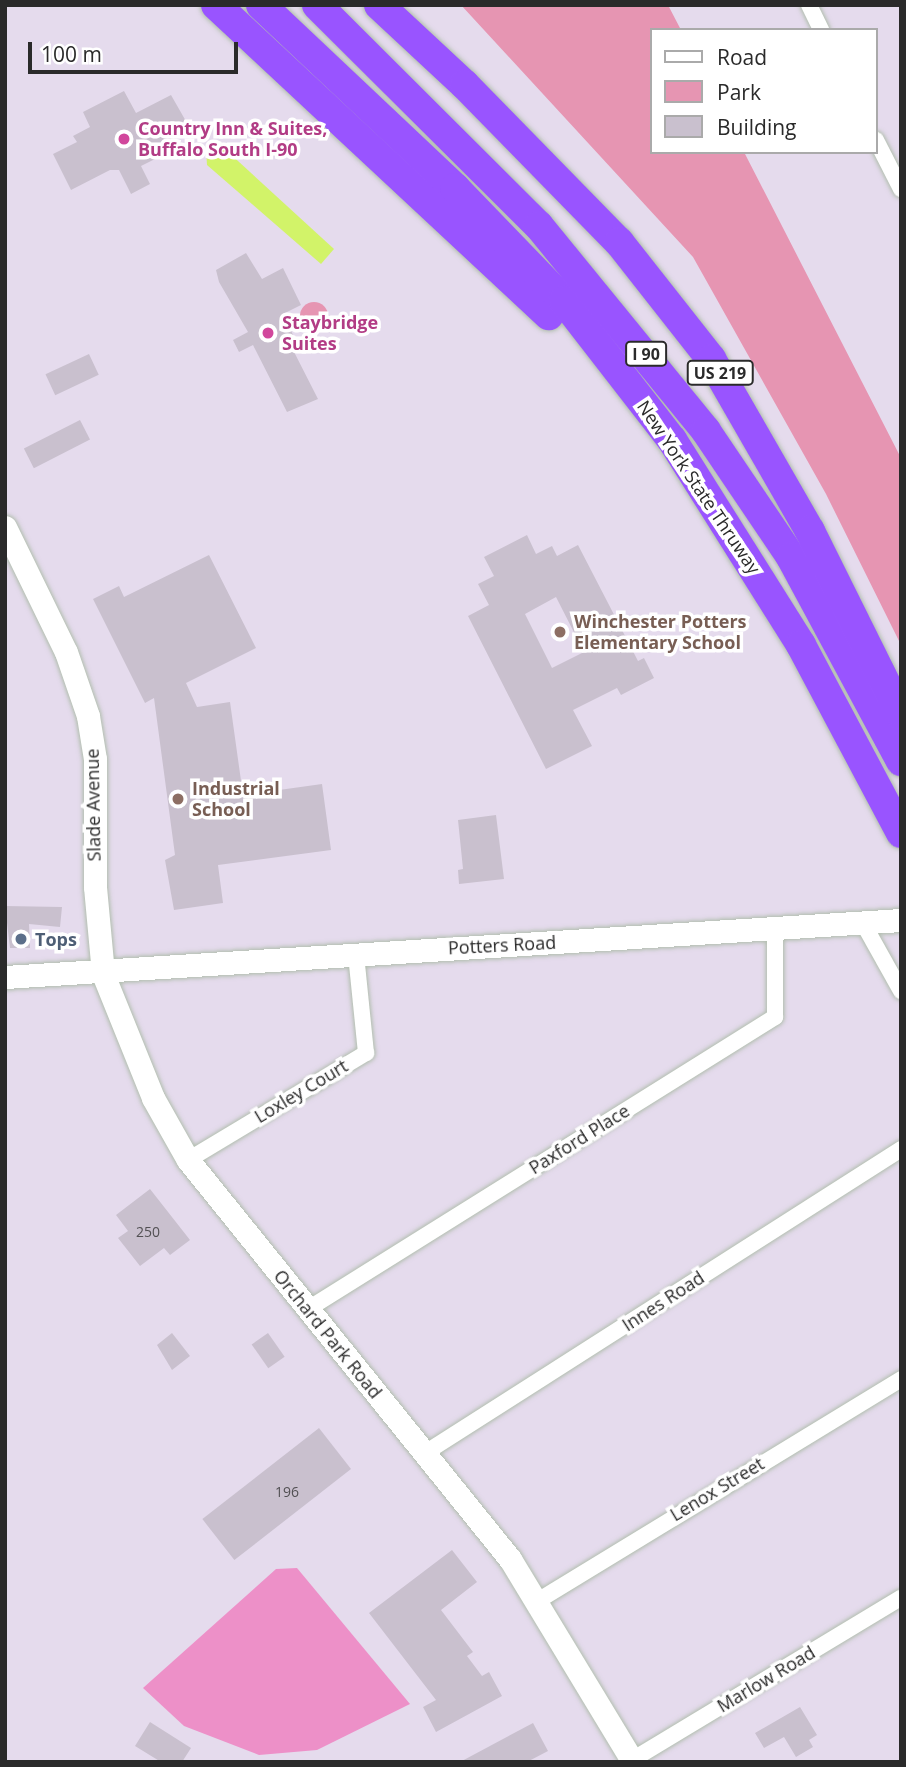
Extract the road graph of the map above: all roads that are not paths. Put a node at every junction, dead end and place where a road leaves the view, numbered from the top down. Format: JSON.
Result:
{"nodes":[{"id":1,"x":216,"y":5,"type":"edge"},
{"id":2,"x":261,"y":5,"type":"edge"},
{"id":3,"x":317,"y":5,"type":"edge"},
{"id":4,"x":379,"y":5,"type":"edge"},
{"id":5,"x":404,"y":5,"type":"edge"},
{"id":6,"x":809,"y":5,"type":"edge"},
{"id":7,"x":820,"y":28,"type":"edge"},
{"id":8,"x":465,"y":85,"type":"junction"},
{"id":9,"x":878,"y":144,"type":"edge"},
{"id":10,"x":901,"y":189,"type":"edge"},
{"id":11,"x":672,"y":440,"type":"junction"},
{"id":12,"x":5,"y":527,"type":"edge"},
{"id":13,"x":901,"y":714,"type":"edge"},
{"id":14,"x":901,"y":761,"type":"edge"},
{"id":15,"x":901,"y":834,"type":"edge"},
{"id":16,"x":901,"y":920,"type":"edge"},
{"id":17,"x":863,"y":923,"type":"junction"},
{"id":18,"x":775,"y":928,"type":"junction"},
{"id":19,"x":356,"y":954,"type":"junction"},
{"id":20,"x":103,"y":974,"type":"junction"},
{"id":21,"x":5,"y":977,"type":"edge"},
{"id":22,"x":901,"y":991,"type":"edge"},
{"id":23,"x":901,"y":1149,"type":"edge"},
{"id":24,"x":188,"y":1160,"type":"junction"},
{"id":25,"x":308,"y":1309,"type":"junction"},
{"id":26,"x":901,"y":1378,"type":"edge"},
{"id":27,"x":425,"y":1453,"type":"junction"},
{"id":28,"x":901,"y":1598,"type":"edge"},
{"id":29,"x":536,"y":1602,"type":"junction"},
{"id":30,"x":632,"y":1761,"type":"edge"}],
"edges":[{"from":1,"to":11,"type":"highway"},
{"from":2,"to":11,"type":"highway","name":"New York State Thruway","number":"I 90"},
{"from":3,"to":14,"type":"highway","name":"New York State Thruway","number":"I 90"},
{"from":4,"to":8,"type":"highway","number":"US 219"},
{"from":5,"to":8,"type":"highway"},
{"from":6,"to":7,"type":"street"},
{"from":8,"to":13,"type":"highway","number":"US 219"},
{"from":9,"to":10,"type":"street"},
{"from":11,"to":15,"type":"highway","name":"New York State Thruway","number":"I 90"},
{"from":12,"to":20,"type":"street","name":"Slade Avenue"},
{"from":16,"to":17,"type":"street","name":"Potters Road"},
{"from":17,"to":18,"type":"street","name":"Potters Road"},
{"from":17,"to":22,"type":"street"},
{"from":18,"to":19,"type":"street","name":"Potters Road"},
{"from":18,"to":25,"type":"street","name":"Paxford Place"},
{"from":19,"to":20,"type":"street","name":"Potters Road"},
{"from":19,"to":24,"type":"street","name":"Loxley Court"},
{"from":20,"to":21,"type":"street"},
{"from":20,"to":24,"type":"street","name":"Orchard Park Road"},
{"from":23,"to":27,"type":"street","name":"Innes Road"},
{"from":24,"to":25,"type":"street","name":"Orchard Park Road"},
{"from":25,"to":27,"type":"street","name":"Orchard Park Road"},
{"from":26,"to":29,"type":"street","name":"Lenox Street"},
{"from":27,"to":29,"type":"street","name":"Orchard Park Road"},
{"from":28,"to":30,"type":"street","name":"Marlow Road"},
{"from":29,"to":30,"type":"street","name":"Orchard Park Road"}]}
